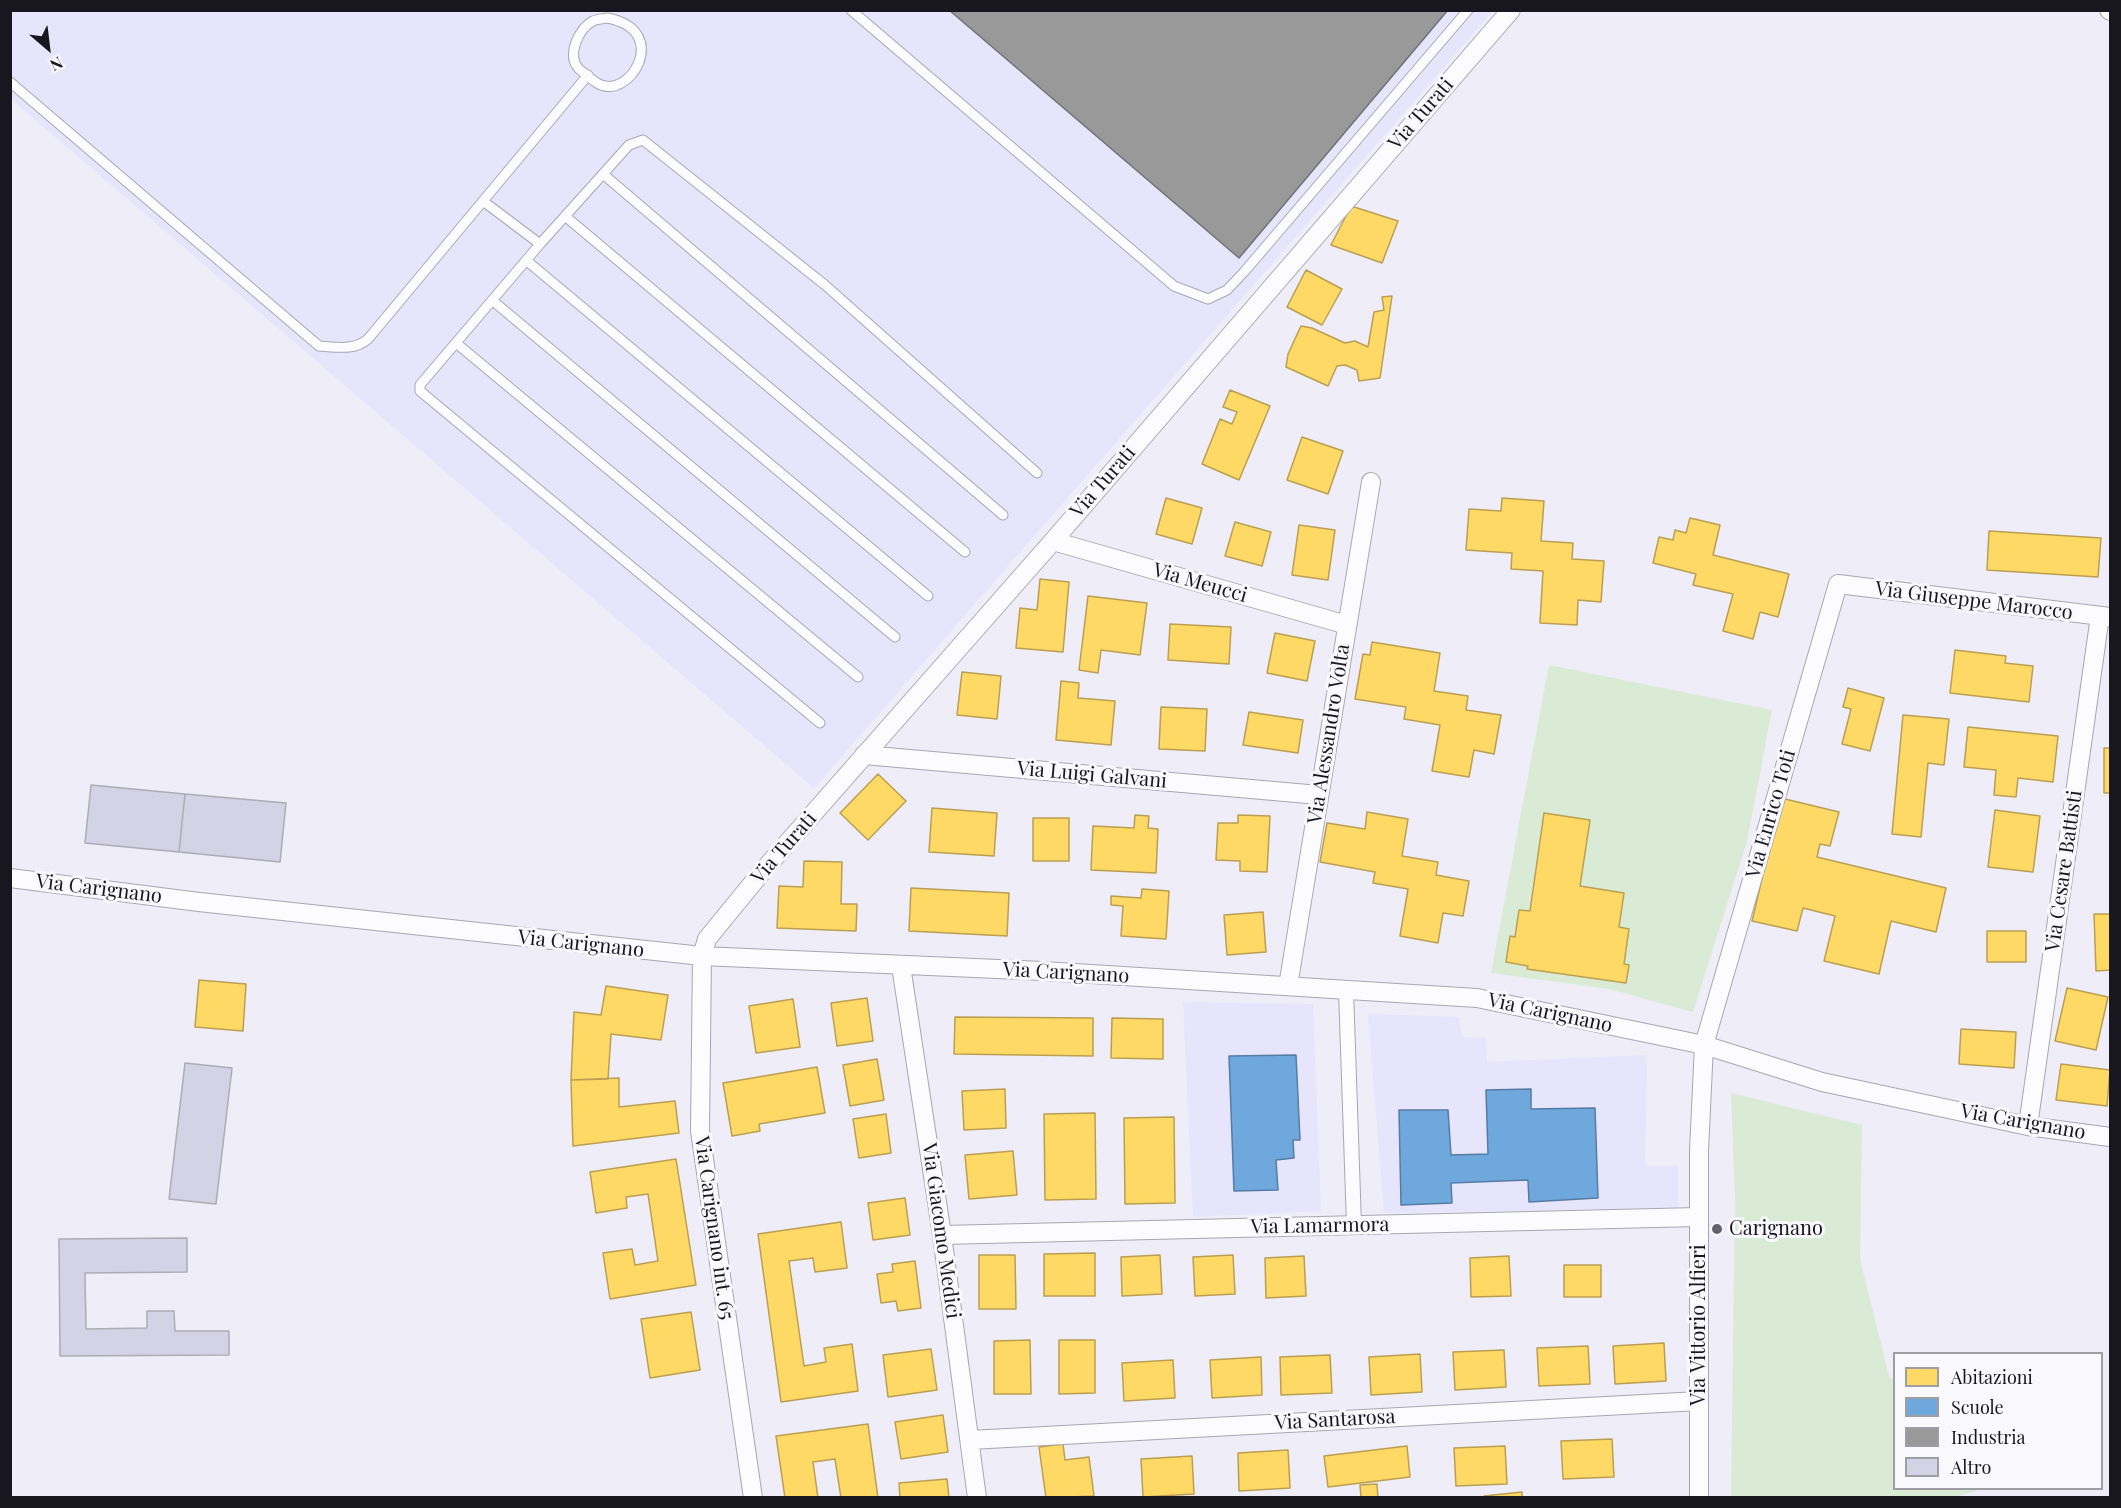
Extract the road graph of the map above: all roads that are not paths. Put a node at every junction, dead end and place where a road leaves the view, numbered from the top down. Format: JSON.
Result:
{"nodes":[{"id":1,"x":622,"y":10,"type":"edge"},
{"id":2,"x":851,"y":10,"type":"edge"},
{"id":3,"x":1468,"y":10,"type":"edge"},
{"id":4,"x":1511,"y":10,"type":"edge"},
{"id":5,"x":621,"y":21,"type":"junction"},
{"id":6,"x":588,"y":75,"type":"junction"},
{"id":7,"x":10,"y":82,"type":"edge"},
{"id":8,"x":603,"y":174,"type":"junction"},
{"id":9,"x":483,"y":201,"type":"junction"},
{"id":10,"x":565,"y":216,"type":"junction"},
{"id":11,"x":540,"y":244,"type":"junction"},
{"id":12,"x":527,"y":261,"type":"junction"},
{"id":13,"x":492,"y":301,"type":"junction"},
{"id":14,"x":456,"y":343,"type":"junction"},
{"id":15,"x":1036,"y":473,"type":"dead end"},
{"id":16,"x":1371,"y":482,"type":"dead end"},
{"id":17,"x":1003,"y":514,"type":"dead end"},
{"id":18,"x":1053,"y":541,"type":"junction"},
{"id":19,"x":965,"y":552,"type":"dead end"},
{"id":20,"x":1838,"y":584,"type":"joint"},
{"id":21,"x":928,"y":596,"type":"dead end"},
{"id":22,"x":2105,"y":617,"type":"edge"},
{"id":23,"x":1347,"y":626,"type":"junction"},
{"id":24,"x":895,"y":637,"type":"dead end"},
{"id":25,"x":858,"y":677,"type":"dead end"},
{"id":26,"x":820,"y":723,"type":"dead end"},
{"id":27,"x":864,"y":755,"type":"junction"},
{"id":28,"x":1319,"y":795,"type":"junction"},
{"id":29,"x":10,"y":878,"type":"edge"},
{"id":30,"x":702,"y":956,"type":"junction"},
{"id":31,"x":901,"y":966,"type":"junction"},
{"id":32,"x":1288,"y":986,"type":"junction"},
{"id":33,"x":1346,"y":990,"type":"junction"},
{"id":34,"x":1704,"y":1045,"type":"junction"},
{"id":35,"x":2028,"y":1126,"type":"junction"},
{"id":36,"x":2110,"y":1137,"type":"edge"},
{"id":37,"x":1698,"y":1217,"type":"junction"},
{"id":38,"x":1354,"y":1225,"type":"junction"},
{"id":39,"x":942,"y":1235,"type":"junction"},
{"id":40,"x":1699,"y":1401,"type":"junction"},
{"id":41,"x":970,"y":1440,"type":"junction"},
{"id":42,"x":753,"y":1497,"type":"edge"},
{"id":43,"x":977,"y":1497,"type":"edge"},
{"id":44,"x":1699,"y":1497,"type":"edge"}],
"edges":[{"from":1,"to":5,"type":"lane"},
{"from":2,"to":3,"type":"lane"},
{"from":4,"to":18,"type":"street","name":"Via Turati"},
{"from":5,"to":6,"type":"lane"},
{"from":5,"to":6,"type":"lane"},
{"from":6,"to":9,"type":"lane"},
{"from":7,"to":9,"type":"lane"},
{"from":8,"to":10,"type":"lane"},
{"from":8,"to":15,"type":"lane"},
{"from":8,"to":17,"type":"lane"},
{"from":9,"to":11,"type":"lane"},
{"from":10,"to":11,"type":"lane"},
{"from":10,"to":19,"type":"lane"},
{"from":11,"to":12,"type":"lane"},
{"from":12,"to":13,"type":"lane"},
{"from":12,"to":21,"type":"lane"},
{"from":13,"to":14,"type":"lane"},
{"from":13,"to":24,"type":"lane"},
{"from":14,"to":25,"type":"lane"},
{"from":14,"to":26,"type":"lane"},
{"from":16,"to":23,"type":"street","name":"Via Alessandro Volta"},
{"from":18,"to":23,"type":"street","name":"Via Meucci"},
{"from":18,"to":27,"type":"street","name":"Via Turati"},
{"from":20,"to":22,"type":"street","name":"Via Giuseppe Marocco"},
{"from":20,"to":34,"type":"street","name":"Via Enrico Toti"},
{"from":22,"to":35,"type":"street","name":"Via Cesare Battisti"},
{"from":23,"to":28,"type":"street","name":"Via Alessandro Volta"},
{"from":27,"to":28,"type":"street","name":"Via Luigi Galvani"},
{"from":27,"to":30,"type":"street","name":"Via Turati"},
{"from":28,"to":32,"type":"street","name":"Via Alessandro Volta"},
{"from":29,"to":30,"type":"street","name":"Via Carignano"},
{"from":30,"to":31,"type":"street","name":"Via Carignano"},
{"from":30,"to":42,"type":"street","name":"Via Carignano int. 65"},
{"from":31,"to":32,"type":"street","name":"Via Carignano"},
{"from":31,"to":39,"type":"street","name":"Via Giacomo Medici"},
{"from":32,"to":33,"type":"street","name":"Via Carignano"},
{"from":33,"to":34,"type":"street","name":"Via Carignano"},
{"from":33,"to":38,"type":"street"},
{"from":34,"to":35,"type":"street","name":"Via Carignano"},
{"from":34,"to":37,"type":"street","name":"Via Vittorio Alfieri"},
{"from":35,"to":36,"type":"street","name":"Via Carignano"},
{"from":37,"to":38,"type":"street","name":"Via Lamarmora"},
{"from":37,"to":40,"type":"street","name":"Via Vittorio Alfieri"},
{"from":38,"to":39,"type":"street","name":"Via Lamarmora"},
{"from":39,"to":41,"type":"street","name":"Via Giacomo Medici"},
{"from":40,"to":41,"type":"street","name":"Via Santarosa"},
{"from":40,"to":44,"type":"street","name":"Via Vittorio Alfieri"},
{"from":41,"to":43,"type":"street","name":"Via Giacomo Medici"}]}
